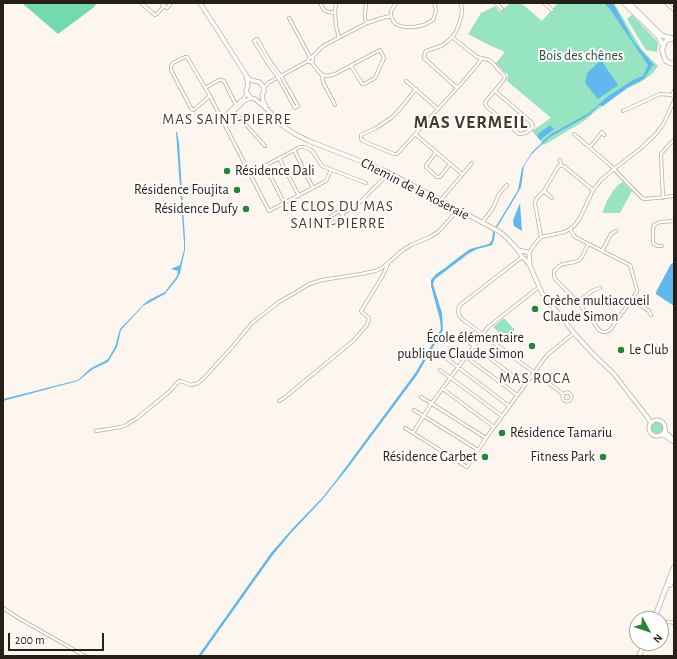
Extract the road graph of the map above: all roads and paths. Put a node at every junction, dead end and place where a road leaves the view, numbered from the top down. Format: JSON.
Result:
{"nodes":[{"id":1,"x":141,"y":3,"type":"edge"},
{"id":2,"x":160,"y":3,"type":"edge"},
{"id":3,"x":172,"y":3,"type":"edge"},
{"id":4,"x":200,"y":3,"type":"edge"},
{"id":5,"x":320,"y":3,"type":"edge"},
{"id":6,"x":336,"y":3,"type":"edge"},
{"id":7,"x":366,"y":3,"type":"edge"},
{"id":8,"x":396,"y":3,"type":"edge"},
{"id":9,"x":439,"y":3,"type":"edge"},
{"id":10,"x":461,"y":3,"type":"edge"},
{"id":11,"x":496,"y":3,"type":"edge"},
{"id":12,"x":544,"y":3,"type":"edge"},
{"id":13,"x":624,"y":3,"type":"edge"},
{"id":14,"x":629,"y":3,"type":"edge"},
{"id":15,"x":666,"y":3,"type":"edge"},
{"id":16,"x":434,"y":4,"type":"edge"},
{"id":17,"x":166,"y":7,"type":"junction"},
{"id":18,"x":502,"y":9,"type":"dead end"},
{"id":19,"x":552,"y":10,"type":"dead end"},
{"id":20,"x":674,"y":10,"type":"edge"},
{"id":21,"x":335,"y":13,"type":"junction"},
{"id":22,"x":391,"y":16,"type":"junction"},
{"id":23,"x":289,"y":18,"type":"dead end"},
{"id":24,"x":367,"y":23,"type":"junction"},
{"id":25,"x":452,"y":37,"type":"junction"},
{"id":26,"x":339,"y":38,"type":"junction"},
{"id":27,"x":672,"y":38,"type":"edge"},
{"id":28,"x":663,"y":46,"type":"junction"},
{"id":29,"x":311,"y":57,"type":"junction"},
{"id":30,"x":480,"y":59,"type":"junction"},
{"id":31,"x":310,"y":61,"type":"junction"},
{"id":32,"x":674,"y":65,"type":"edge"},
{"id":33,"x":352,"y":66,"type":"junction"},
{"id":34,"x":246,"y":75,"type":"junction"},
{"id":35,"x":322,"y":75,"type":"junction"},
{"id":36,"x":280,"y":76,"type":"junction"},
{"id":37,"x":406,"y":81,"type":"dead end"},
{"id":38,"x":254,"y":82,"type":"junction"},
{"id":39,"x":268,"y":83,"type":"junction"},
{"id":40,"x":261,"y":84,"type":"junction"},
{"id":41,"x":248,"y":86,"type":"junction"},
{"id":42,"x":458,"y":86,"type":"junction"},
{"id":43,"x":205,"y":88,"type":"junction"},
{"id":44,"x":264,"y":88,"type":"junction"},
{"id":45,"x":416,"y":89,"type":"junction"},
{"id":46,"x":495,"y":91,"type":"junction"},
{"id":47,"x":674,"y":91,"type":"edge"},
{"id":48,"x":247,"y":93,"type":"junction"},
{"id":49,"x":262,"y":95,"type":"junction"},
{"id":50,"x":210,"y":96,"type":"junction"},
{"id":51,"x":673,"y":96,"type":"edge"},
{"id":52,"x":253,"y":99,"type":"junction"},
{"id":53,"x":674,"y":101,"type":"edge"},
{"id":54,"x":236,"y":105,"type":"junction"},
{"id":55,"x":335,"y":105,"type":"dead end"},
{"id":56,"x":438,"y":109,"type":"junction"},
{"id":57,"x":233,"y":110,"type":"junction"},
{"id":58,"x":268,"y":110,"type":"junction"},
{"id":59,"x":623,"y":111,"type":"dead end"},
{"id":60,"x":222,"y":120,"type":"junction"},
{"id":61,"x":416,"y":134,"type":"junction"},
{"id":62,"x":574,"y":134,"type":"dead end"},
{"id":63,"x":604,"y":135,"type":"dead end"},
{"id":64,"x":673,"y":140,"type":"edge"},
{"id":65,"x":265,"y":146,"type":"dead end"},
{"id":66,"x":590,"y":147,"type":"junction"},
{"id":67,"x":294,"y":150,"type":"junction"},
{"id":68,"x":436,"y":152,"type":"junction"},
{"id":69,"x":279,"y":158,"type":"junction"},
{"id":70,"x":560,"y":160,"type":"dead end"},
{"id":71,"x":472,"y":163,"type":"dead end"},
{"id":72,"x":450,"y":164,"type":"junction"},
{"id":73,"x":561,"y":165,"type":"junction"},
{"id":74,"x":265,"y":166,"type":"junction"},
{"id":75,"x":614,"y":169,"type":"junction"},
{"id":76,"x":331,"y":170,"type":"junction"},
{"id":77,"x":389,"y":173,"type":"junction"},
{"id":78,"x":250,"y":174,"type":"junction"},
{"id":79,"x":462,"y":174,"type":"junction"},
{"id":80,"x":366,"y":183,"type":"dead end"},
{"id":81,"x":507,"y":185,"type":"dead end"},
{"id":82,"x":313,"y":188,"type":"junction"},
{"id":83,"x":593,"y":190,"type":"junction"},
{"id":84,"x":544,"y":191,"type":"junction"},
{"id":85,"x":299,"y":196,"type":"junction"},
{"id":86,"x":674,"y":196,"type":"edge"},
{"id":87,"x":552,"y":198,"type":"dead end"},
{"id":88,"x":663,"y":198,"type":"junction"},
{"id":89,"x":440,"y":201,"type":"junction"},
{"id":90,"x":284,"y":203,"type":"junction"},
{"id":91,"x":458,"y":210,"type":"junction"},
{"id":92,"x":342,"y":214,"type":"junction"},
{"id":93,"x":674,"y":221,"type":"edge"},
{"id":94,"x":482,"y":223,"type":"junction"},
{"id":95,"x":570,"y":229,"type":"junction"},
{"id":96,"x":616,"y":231,"type":"dead end"},
{"id":97,"x":541,"y":238,"type":"junction"},
{"id":98,"x":588,"y":244,"type":"junction"},
{"id":99,"x":662,"y":246,"type":"dead end"},
{"id":100,"x":602,"y":251,"type":"junction"},
{"id":101,"x":525,"y":255,"type":"junction"},
{"id":102,"x":388,"y":264,"type":"junction"},
{"id":103,"x":539,"y":287,"type":"junction"},
{"id":104,"x":600,"y":288,"type":"dead end"},
{"id":105,"x":632,"y":299,"type":"junction"},
{"id":106,"x":578,"y":302,"type":"junction"},
{"id":107,"x":651,"y":315,"type":"dead end"},
{"id":108,"x":574,"y":333,"type":"junction"},
{"id":109,"x":483,"y":334,"type":"junction"},
{"id":110,"x":462,"y":337,"type":"dead end"},
{"id":111,"x":474,"y":347,"type":"junction"},
{"id":112,"x":454,"y":348,"type":"dead end"},
{"id":113,"x":466,"y":357,"type":"junction"},
{"id":114,"x":446,"y":358,"type":"dead end"},
{"id":115,"x":458,"y":368,"type":"junction"},
{"id":116,"x":440,"y":370,"type":"dead end"},
{"id":117,"x":534,"y":372,"type":"junction"},
{"id":118,"x":451,"y":378,"type":"junction"},
{"id":119,"x":525,"y":385,"type":"junction"},
{"id":120,"x":443,"y":389,"type":"junction"},
{"id":121,"x":563,"y":394,"type":"dead end"},
{"id":122,"x":517,"y":395,"type":"junction"},
{"id":123,"x":421,"y":398,"type":"dead end"},
{"id":124,"x":279,"y":401,"type":"dead end"},
{"id":125,"x":431,"y":404,"type":"junction"},
{"id":126,"x":509,"y":406,"type":"junction"},
{"id":127,"x":414,"y":410,"type":"dead end"},
{"id":128,"x":424,"y":416,"type":"junction"},
{"id":129,"x":502,"y":416,"type":"junction"},
{"id":130,"x":648,"y":418,"type":"junction"},
{"id":131,"x":654,"y":420,"type":"junction"},
{"id":132,"x":650,"y":423,"type":"junction"},
{"id":133,"x":494,"y":427,"type":"junction"},
{"id":134,"x":405,"y":428,"type":"dead end"},
{"id":135,"x":665,"y":430,"type":"junction"},
{"id":136,"x":96,"y":431,"type":"dead end"},
{"id":137,"x":413,"y":433,"type":"junction"},
{"id":138,"x":662,"y":434,"type":"junction"},
{"id":139,"x":486,"y":438,"type":"junction"},
{"id":140,"x":674,"y":441,"type":"edge"},
{"id":141,"x":478,"y":450,"type":"junction"},
{"id":142,"x":674,"y":570,"type":"edge"},
{"id":143,"x":3,"y":608,"type":"edge"},
{"id":144,"x":658,"y":611,"type":"edge"},
{"id":145,"x":85,"y":656,"type":"edge"}],
"edges":[{"from":1,"to":17,"type":"street"},
{"from":2,"to":17,"type":"street"},
{"from":3,"to":17,"type":"street"},
{"from":4,"to":34,"type":"street"},
{"from":5,"to":21,"type":"street"},
{"from":6,"to":21,"type":"street"},
{"from":7,"to":24,"type":"street"},
{"from":8,"to":22,"type":"street"},
{"from":9,"to":16,"type":"street"},
{"from":10,"to":25,"type":"street"},
{"from":11,"to":18,"type":"street"},
{"from":12,"to":19,"type":"street"},
{"from":13,"to":28,"type":"main road"},
{"from":14,"to":27,"type":"main road"},
{"from":15,"to":20,"type":"street"},
{"from":16,"to":22,"type":"street"},
{"from":21,"to":26,"type":"street"},
{"from":22,"to":24,"type":"street"},
{"from":23,"to":29,"type":"street"},
{"from":24,"to":26,"type":"street"},
{"from":25,"to":30,"type":"street"},
{"from":25,"to":42,"type":"street"},
{"from":26,"to":29,"type":"street"},
{"from":27,"to":28,"type":"main road"},
{"from":28,"to":32,"type":"main road"},
{"from":29,"to":31,"type":"street"},
{"from":30,"to":42,"type":"street"},
{"from":30,"to":46,"type":"street"},
{"from":31,"to":35,"type":"street"},
{"from":31,"to":36,"type":"street"},
{"from":33,"to":33,"type":"street"},
{"from":33,"to":35,"type":"street"},
{"from":34,"to":38,"type":"street"},
{"from":34,"to":41,"type":"street"},
{"from":35,"to":55,"type":"street"},
{"from":36,"to":36,"type":"street"},
{"from":36,"to":36,"type":"street"},
{"from":36,"to":39,"type":"street"},
{"from":37,"to":45,"type":"street"},
{"from":38,"to":40,"type":"street"},
{"from":38,"to":41,"type":"street"},
{"from":39,"to":40,"type":"street"},
{"from":39,"to":44,"type":"street"},
{"from":40,"to":44,"type":"street"},
{"from":41,"to":48,"type":"street"},
{"from":42,"to":56,"type":"street"},
{"from":43,"to":50,"type":"street"},
{"from":43,"to":50,"type":"street"},
{"from":43,"to":54,"type":"street"},
{"from":44,"to":49,"type":"street"},
{"from":45,"to":56,"type":"street"},
{"from":45,"to":61,"type":"street"},
{"from":46,"to":46,"type":"street"},
{"from":47,"to":51,"type":"street"},
{"from":48,"to":52,"type":"street"},
{"from":48,"to":54,"type":"street"},
{"from":49,"to":52,"type":"street"},
{"from":49,"to":58,"type":"street","name":"Chemin de la Roseraie"},
{"from":50,"to":60,"type":"street"},
{"from":51,"to":59,"type":"street"},
{"from":52,"to":57,"type":"street"},
{"from":52,"to":58,"type":"street","name":"Chemin de la Roseraie"},
{"from":53,"to":75,"type":"street"},
{"from":54,"to":57,"type":"street"},
{"from":56,"to":61,"type":"street"},
{"from":57,"to":60,"type":"street"},
{"from":57,"to":65,"type":"street"},
{"from":58,"to":77,"type":"street","name":"Chemin de la Roseraie"},
{"from":60,"to":78,"type":"street"},
{"from":61,"to":68,"type":"street"},
{"from":62,"to":66,"type":"street"},
{"from":63,"to":66,"type":"street"},
{"from":64,"to":88,"type":"street"},
{"from":66,"to":75,"type":"street"},
{"from":67,"to":69,"type":"street"},
{"from":67,"to":76,"type":"street"},
{"from":67,"to":82,"type":"street"},
{"from":68,"to":72,"type":"street"},
{"from":68,"to":72,"type":"street"},
{"from":69,"to":74,"type":"street"},
{"from":69,"to":85,"type":"street"},
{"from":70,"to":73,"type":"street"},
{"from":71,"to":79,"type":"street"},
{"from":72,"to":79,"type":"street"},
{"from":73,"to":83,"type":"street"},
{"from":73,"to":84,"type":"street"},
{"from":74,"to":78,"type":"street"},
{"from":74,"to":90,"type":"street"},
{"from":75,"to":83,"type":"street"},
{"from":75,"to":88,"type":"street"},
{"from":76,"to":80,"type":"street"},
{"from":76,"to":82,"type":"street"},
{"from":77,"to":89,"type":"street","name":"Chemin de la Roseraie"},
{"from":77,"to":92,"type":"street"},
{"from":78,"to":90,"type":"street"},
{"from":79,"to":89,"type":"street"},
{"from":81,"to":94,"type":"street"},
{"from":82,"to":85,"type":"street"},
{"from":83,"to":95,"type":"street"},
{"from":84,"to":87,"type":"street"},
{"from":84,"to":97,"type":"street"},
{"from":85,"to":90,"type":"street"},
{"from":86,"to":88,"type":"street"},
{"from":89,"to":91,"type":"street","name":"Chemin de la Roseraie"},
{"from":91,"to":94,"type":"street","name":"Chemin de la Roseraie"},
{"from":91,"to":102,"type":"street"},
{"from":92,"to":92,"type":"street"},
{"from":93,"to":99,"type":"street"},
{"from":94,"to":101,"type":"street","name":"Chemin de la Roseraie"},
{"from":95,"to":97,"type":"street"},
{"from":95,"to":98,"type":"street"},
{"from":96,"to":100,"type":"street"},
{"from":97,"to":101,"type":"street"},
{"from":98,"to":100,"type":"street"},
{"from":98,"to":106,"type":"street"},
{"from":100,"to":105,"type":"street"},
{"from":101,"to":103,"type":"street","name":"Chemin de la Roseraie"},
{"from":101,"to":109,"type":"street"},
{"from":102,"to":124,"type":"street"},
{"from":102,"to":136,"type":"street"},
{"from":103,"to":108,"type":"street","name":"Chemin de la Roseraie"},
{"from":103,"to":109,"type":"street"},
{"from":104,"to":106,"type":"street"},
{"from":105,"to":106,"type":"street"},
{"from":105,"to":107,"type":"street"},
{"from":108,"to":117,"type":"street"},
{"from":108,"to":130,"type":"street","name":"Chemin de la Roseraie"},
{"from":109,"to":111,"type":"street"},
{"from":109,"to":117,"type":"street"},
{"from":110,"to":111,"type":"street"},
{"from":111,"to":113,"type":"street"},
{"from":111,"to":119,"type":"street"},
{"from":112,"to":113,"type":"street"},
{"from":113,"to":115,"type":"street"},
{"from":113,"to":122,"type":"street"},
{"from":114,"to":115,"type":"street"},
{"from":115,"to":118,"type":"street"},
{"from":115,"to":126,"type":"street"},
{"from":116,"to":118,"type":"street"},
{"from":117,"to":119,"type":"street"},
{"from":117,"to":121,"type":"street"},
{"from":118,"to":120,"type":"street"},
{"from":118,"to":129,"type":"street"},
{"from":119,"to":122,"type":"street"},
{"from":120,"to":125,"type":"street"},
{"from":120,"to":133,"type":"street"},
{"from":122,"to":126,"type":"street"},
{"from":123,"to":125,"type":"street"},
{"from":125,"to":128,"type":"street"},
{"from":125,"to":139,"type":"street"},
{"from":126,"to":129,"type":"street"},
{"from":127,"to":128,"type":"street"},
{"from":128,"to":137,"type":"street"},
{"from":128,"to":141,"type":"street"},
{"from":129,"to":133,"type":"street"},
{"from":130,"to":131,"type":"street"},
{"from":130,"to":132,"type":"street","name":"Chemin de la Roseraie"},
{"from":131,"to":132,"type":"street"},
{"from":131,"to":135,"type":"street"},
{"from":132,"to":138,"type":"street"},
{"from":133,"to":139,"type":"street"},
{"from":134,"to":137,"type":"street"},
{"from":135,"to":138,"type":"street"},
{"from":135,"to":140,"type":"street"},
{"from":137,"to":141,"type":"street"},
{"from":138,"to":140,"type":"street"},
{"from":139,"to":141,"type":"street"},
{"from":142,"to":144,"type":"main road"},
{"from":143,"to":145,"type":"street"}]}
